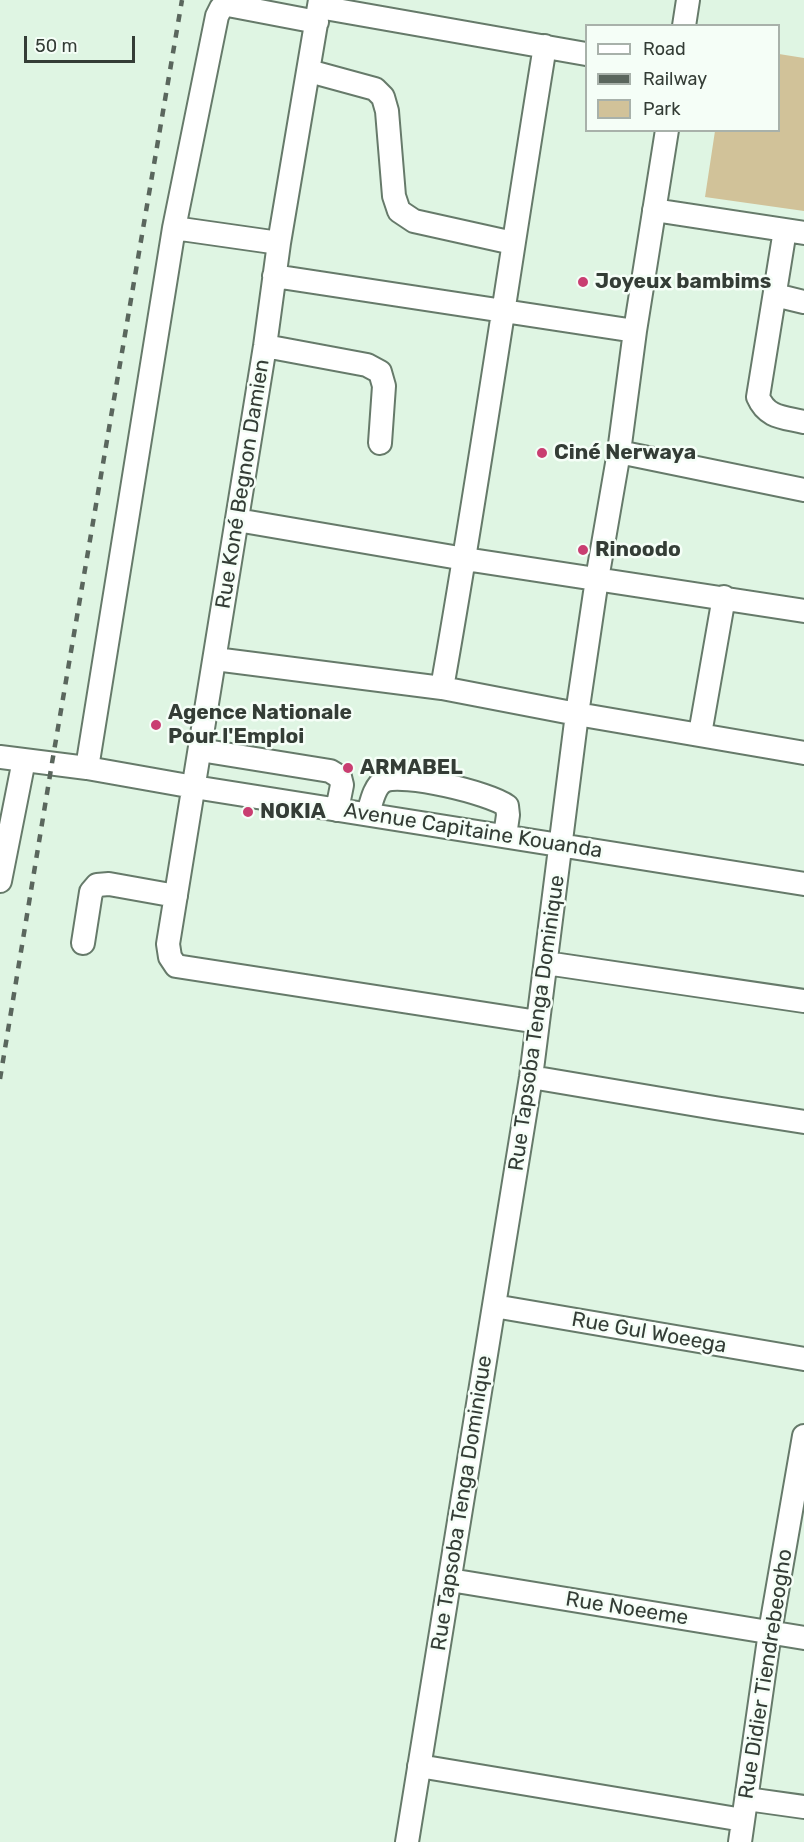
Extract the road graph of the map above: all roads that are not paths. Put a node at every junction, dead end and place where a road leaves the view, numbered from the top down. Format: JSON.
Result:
{"nodes":[{"id":1,"x":688,"y":0,"type":"edge"},
{"id":2,"x":319,"y":9,"type":"edge"},
{"id":3,"x":684,"y":24,"type":"edge"},
{"id":4,"x":545,"y":46,"type":"junction"},
{"id":5,"x":585,"y":54,"type":"edge"},
{"id":6,"x":309,"y":71,"type":"junction"},
{"id":7,"x":667,"y":132,"type":"edge"},
{"id":8,"x":654,"y":210,"type":"junction"},
{"id":9,"x":174,"y":228,"type":"junction"},
{"id":10,"x":794,"y":232,"type":"edge"},
{"id":11,"x":279,"y":243,"type":"junction"},
{"id":12,"x":513,"y":243,"type":"junction"},
{"id":13,"x":274,"y":276,"type":"junction"},
{"id":14,"x":775,"y":295,"type":"junction"},
{"id":15,"x":804,"y":302,"type":"edge"},
{"id":16,"x":502,"y":312,"type":"junction"},
{"id":17,"x":635,"y":332,"type":"junction"},
{"id":18,"x":265,"y":346,"type":"junction"},
{"id":19,"x":804,"y":422,"type":"edge"},
{"id":20,"x":380,"y":443,"type":"dead end"},
{"id":21,"x":619,"y":453,"type":"junction"},
{"id":22,"x":804,"y":490,"type":"edge"},
{"id":23,"x":237,"y":520,"type":"junction"},
{"id":24,"x":465,"y":559,"type":"junction"},
{"id":25,"x":597,"y":579,"type":"junction"},
{"id":26,"x":724,"y":597,"type":"junction"},
{"id":27,"x":804,"y":611,"type":"edge"},
{"id":28,"x":216,"y":659,"type":"junction"},
{"id":29,"x":442,"y":688,"type":"junction"},
{"id":30,"x":577,"y":714,"type":"junction"},
{"id":31,"x":700,"y":734,"type":"junction"},
{"id":32,"x":200,"y":750,"type":"junction"},
{"id":33,"x":804,"y":753,"type":"edge"},
{"id":34,"x":0,"y":757,"type":"edge"},
{"id":35,"x":24,"y":760,"type":"junction"},
{"id":36,"x":87,"y":768,"type":"junction"},
{"id":37,"x":194,"y":787,"type":"junction"},
{"id":38,"x":338,"y":810,"type":"junction"},
{"id":39,"x":368,"y":814,"type":"junction"},
{"id":40,"x":505,"y":836,"type":"junction"},
{"id":41,"x":561,"y":844,"type":"junction"},
{"id":42,"x":0,"y":881,"type":"edge"},
{"id":43,"x":804,"y":884,"type":"edge"},
{"id":44,"x":176,"y":896,"type":"junction"},
{"id":45,"x":83,"y":943,"type":"dead end"},
{"id":46,"x":546,"y":963,"type":"junction"},
{"id":47,"x":804,"y":1001,"type":"edge"},
{"id":48,"x":538,"y":1022,"type":"junction"},
{"id":49,"x":531,"y":1077,"type":"junction"},
{"id":50,"x":804,"y":1122,"type":"edge"},
{"id":51,"x":494,"y":1306,"type":"junction"},
{"id":52,"x":804,"y":1359,"type":"edge"},
{"id":53,"x":804,"y":1436,"type":"edge"},
{"id":54,"x":450,"y":1580,"type":"junction"},
{"id":55,"x":770,"y":1632,"type":"junction"},
{"id":56,"x":804,"y":1638,"type":"edge"},
{"id":57,"x":419,"y":1766,"type":"junction"},
{"id":58,"x":804,"y":1807,"type":"edge"},
{"id":59,"x":743,"y":1821,"type":"edge"},
{"id":60,"x":407,"y":1842,"type":"edge"}],
"edges":[{"from":1,"to":3,"type":"street"},
{"from":2,"to":4,"type":"street"},
{"from":2,"to":6,"type":"street","name":"Rue Koné Begnon Damien"},
{"from":2,"to":9,"type":"street"},
{"from":4,"to":5,"type":"street"},
{"from":4,"to":12,"type":"street"},
{"from":6,"to":11,"type":"street","name":"Rue Koné Begnon Damien"},
{"from":6,"to":12,"type":"street"},
{"from":7,"to":8,"type":"street","name":"Rue Tapsoba Tenga Dominique"},
{"from":8,"to":10,"type":"street"},
{"from":8,"to":17,"type":"street","name":"Rue Tapsoba Tenga Dominique"},
{"from":9,"to":11,"type":"street"},
{"from":9,"to":36,"type":"street"},
{"from":10,"to":14,"type":"street"},
{"from":11,"to":13,"type":"street","name":"Rue Koné Begnon Damien"},
{"from":12,"to":16,"type":"street"},
{"from":13,"to":16,"type":"street"},
{"from":13,"to":18,"type":"street","name":"Rue Koné Begnon Damien"},
{"from":14,"to":15,"type":"street"},
{"from":14,"to":19,"type":"street"},
{"from":16,"to":17,"type":"street"},
{"from":16,"to":24,"type":"street"},
{"from":17,"to":21,"type":"street","name":"Rue Tapsoba Tenga Dominique"},
{"from":18,"to":20,"type":"street"},
{"from":18,"to":23,"type":"street","name":"Rue Koné Begnon Damien"},
{"from":21,"to":22,"type":"street"},
{"from":21,"to":25,"type":"street","name":"Rue Tapsoba Tenga Dominique"},
{"from":23,"to":24,"type":"street"},
{"from":23,"to":28,"type":"street","name":"Rue Koné Begnon Damien"},
{"from":24,"to":25,"type":"street"},
{"from":24,"to":29,"type":"street"},
{"from":25,"to":26,"type":"street"},
{"from":25,"to":30,"type":"street","name":"Rue Tapsoba Tenga Dominique"},
{"from":26,"to":27,"type":"street"},
{"from":26,"to":31,"type":"street"},
{"from":28,"to":29,"type":"street"},
{"from":28,"to":32,"type":"street","name":"Rue Koné Begnon Damien"},
{"from":29,"to":30,"type":"street"},
{"from":30,"to":31,"type":"street"},
{"from":30,"to":41,"type":"street","name":"Rue Tapsoba Tenga Dominique"},
{"from":31,"to":33,"type":"street"},
{"from":32,"to":37,"type":"street","name":"Rue Koné Begnon Damien"},
{"from":32,"to":38,"type":"street"},
{"from":34,"to":35,"type":"street","name":"Avenue Capitaine Kouanda"},
{"from":35,"to":36,"type":"street","name":"Avenue Capitaine Kouanda"},
{"from":35,"to":42,"type":"street"},
{"from":36,"to":37,"type":"street","name":"Avenue Capitaine Kouanda"},
{"from":37,"to":38,"type":"street","name":"Avenue Capitaine Kouanda"},
{"from":37,"to":44,"type":"street","name":"Rue Koné Begnon Damien"},
{"from":38,"to":39,"type":"street","name":"Avenue Capitaine Kouanda"},
{"from":39,"to":40,"type":"street","name":"Avenue Capitaine Kouanda"},
{"from":39,"to":40,"type":"street"},
{"from":40,"to":41,"type":"street","name":"Avenue Capitaine Kouanda"},
{"from":41,"to":43,"type":"street","name":"Avenue Capitaine Kouanda"},
{"from":41,"to":46,"type":"street","name":"Rue Tapsoba Tenga Dominique"},
{"from":44,"to":45,"type":"street"},
{"from":44,"to":48,"type":"street","name":"Rue Koné Begnon Damien"},
{"from":46,"to":47,"type":"street"},
{"from":46,"to":48,"type":"street","name":"Rue Tapsoba Tenga Dominique"},
{"from":48,"to":49,"type":"street","name":"Rue Tapsoba Tenga Dominique"},
{"from":49,"to":50,"type":"street"},
{"from":49,"to":51,"type":"street","name":"Rue Tapsoba Tenga Dominique"},
{"from":51,"to":52,"type":"street","name":"Rue Gul Woeega"},
{"from":51,"to":54,"type":"street","name":"Rue Tapsoba Tenga Dominique"},
{"from":53,"to":55,"type":"street","name":"Rue Didier Tiendrebeogho"},
{"from":54,"to":55,"type":"street","name":"Rue Noeeme"},
{"from":54,"to":57,"type":"street","name":"Rue Tapsoba Tenga Dominique"},
{"from":55,"to":56,"type":"street","name":"Rue Noeeme"},
{"from":55,"to":59,"type":"street","name":"Rue Didier Tiendrebeogho"},
{"from":57,"to":59,"type":"street"},
{"from":57,"to":60,"type":"street","name":"Rue Tapsoba Tenga Dominique"},
{"from":58,"to":59,"type":"street"}]}
